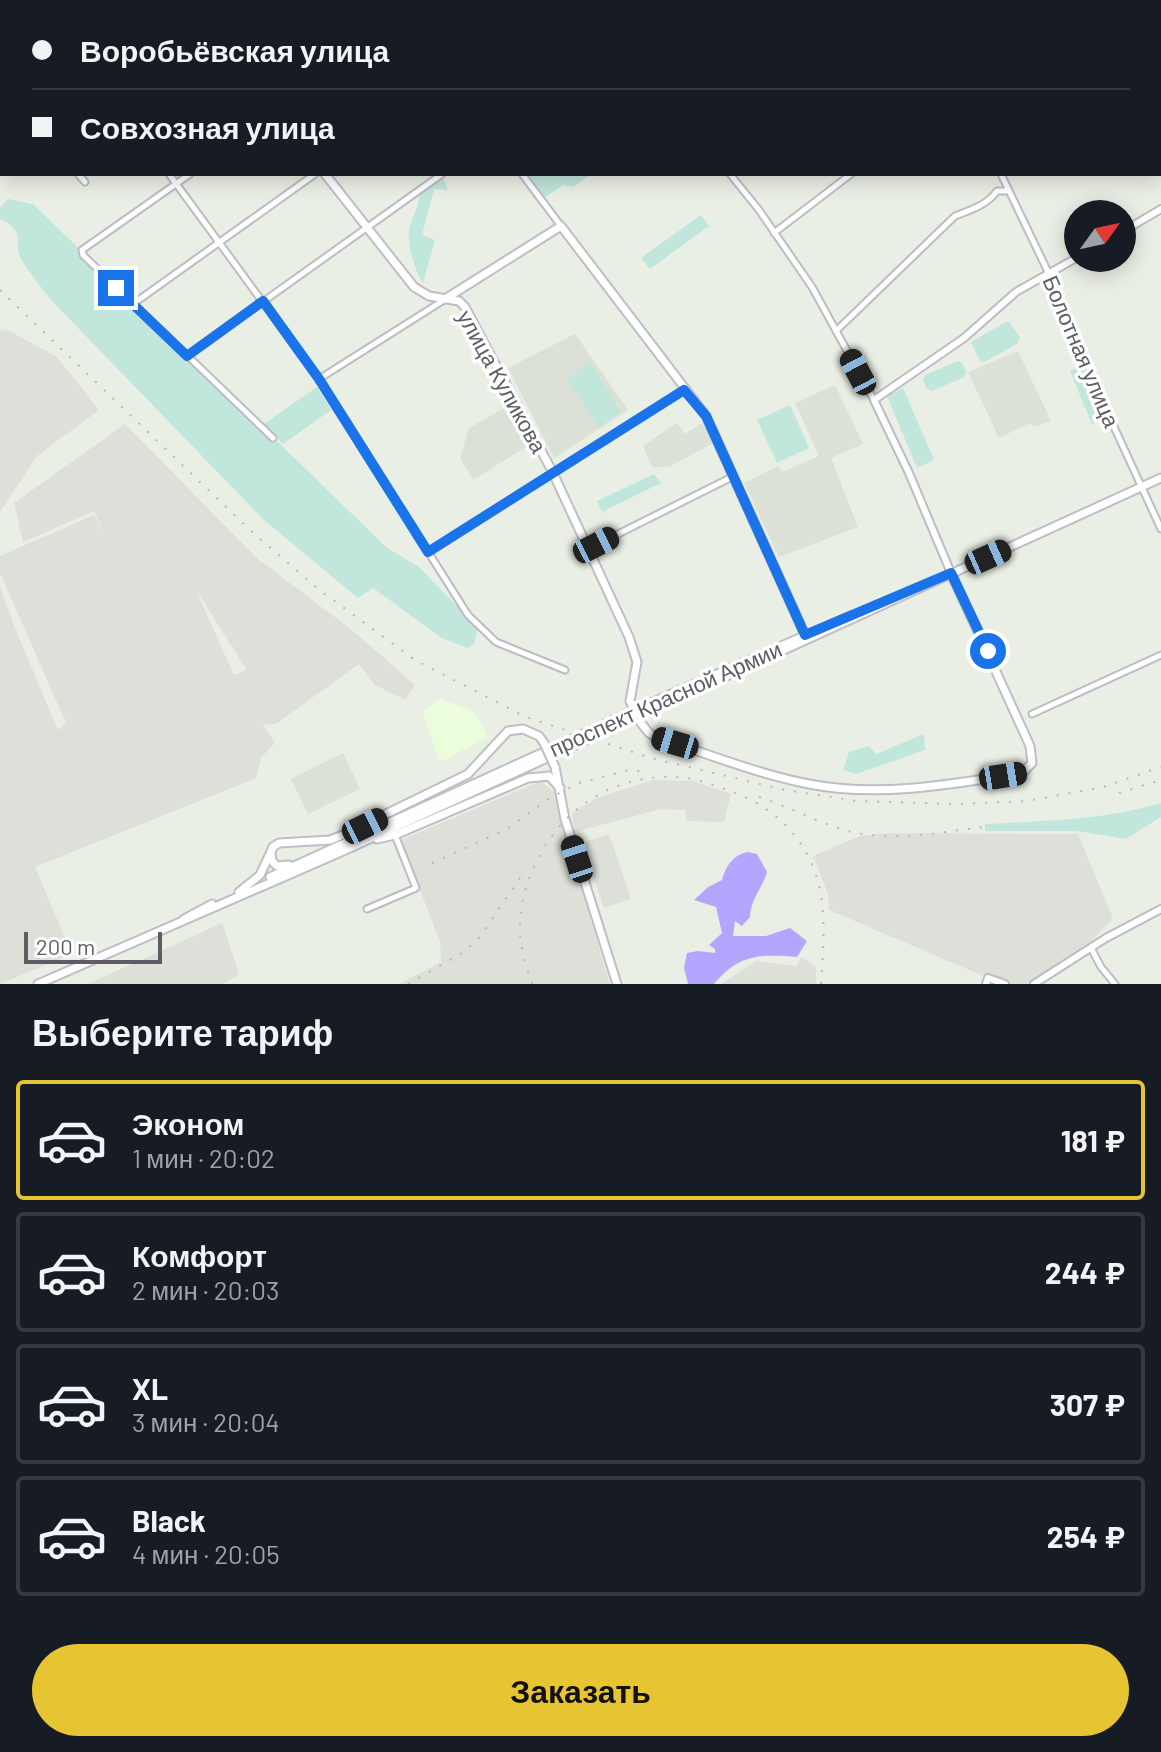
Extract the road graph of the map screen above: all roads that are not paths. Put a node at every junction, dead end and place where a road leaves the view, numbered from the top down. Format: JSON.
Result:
{"nodes":[{"id":1,"x":80,"y":176,"type":"edge"},
{"id":2,"x":170,"y":176,"type":"edge"},
{"id":3,"x":187,"y":176,"type":"edge"},
{"id":4,"x":312,"y":176,"type":"edge"},
{"id":5,"x":327,"y":176,"type":"edge"},
{"id":6,"x":439,"y":176,"type":"edge"},
{"id":7,"x":524,"y":176,"type":"edge"},
{"id":8,"x":731,"y":176,"type":"edge"},
{"id":9,"x":848,"y":176,"type":"edge"},
{"id":10,"x":1002,"y":176,"type":"edge"},
{"id":11,"x":85,"y":182,"type":"dead end"},
{"id":12,"x":176,"y":184,"type":"junction"},
{"id":13,"x":1009,"y":191,"type":"junction"},
{"id":14,"x":1161,"y":209,"type":"edge"},
{"id":15,"x":1136,"y":224,"type":"edge"},
{"id":16,"x":561,"y":226,"type":"junction"},
{"id":17,"x":366,"y":227,"type":"junction"},
{"id":18,"x":774,"y":233,"type":"junction"},
{"id":19,"x":219,"y":242,"type":"junction"},
{"id":20,"x":1064,"y":265,"type":"edge"},
{"id":21,"x":1049,"y":274,"type":"junction"},
{"id":22,"x":445,"y":299,"type":"junction"},
{"id":23,"x":263,"y":301,"type":"junction"},
{"id":24,"x":133,"y":304,"type":"junction"},
{"id":25,"x":836,"y":331,"type":"junction"},
{"id":26,"x":187,"y":356,"type":"junction"},
{"id":27,"x":319,"y":379,"type":"junction"},
{"id":28,"x":684,"y":390,"type":"junction"},
{"id":29,"x":874,"y":400,"type":"junction"},
{"id":30,"x":273,"y":438,"type":"dead end"},
{"id":31,"x":553,"y":473,"type":"junction"},
{"id":32,"x":734,"y":476,"type":"junction"},
{"id":33,"x":1161,"y":478,"type":"edge"},
{"id":34,"x":1142,"y":487,"type":"junction"},
{"id":35,"x":1161,"y":529,"type":"edge"},
{"id":36,"x":588,"y":546,"type":"junction"},
{"id":37,"x":428,"y":552,"type":"junction"},
{"id":38,"x":951,"y":573,"type":"junction"},
{"id":39,"x":805,"y":635,"type":"junction"},
{"id":40,"x":1161,"y":655,"type":"edge"},
{"id":41,"x":565,"y":670,"type":"dead end"},
{"id":42,"x":1032,"y":714,"type":"dead end"},
{"id":43,"x":513,"y":770,"type":"junction"},
{"id":44,"x":560,"y":788,"type":"junction"},
{"id":45,"x":395,"y":835,"type":"junction"},
{"id":46,"x":273,"y":847,"type":"junction"},
{"id":47,"x":341,"y":852,"type":"junction"},
{"id":48,"x":304,"y":861,"type":"junction"},
{"id":49,"x":280,"y":875,"type":"junction"},
{"id":50,"x":239,"y":892,"type":"junction"},
{"id":51,"x":367,"y":909,"type":"dead end"},
{"id":52,"x":1161,"y":909,"type":"edge"},
{"id":53,"x":182,"y":920,"type":"junction"},
{"id":54,"x":1091,"y":948,"type":"junction"},
{"id":55,"x":987,"y":981,"type":"edge"},
{"id":56,"x":38,"y":984,"type":"edge"},
{"id":57,"x":617,"y":984,"type":"edge"},
{"id":58,"x":1005,"y":984,"type":"edge"},
{"id":59,"x":1034,"y":984,"type":"edge"},
{"id":60,"x":1115,"y":984,"type":"edge"}],
"edges":[{"from":1,"to":11,"type":"street"},
{"from":2,"to":12,"type":"street"},
{"from":3,"to":12,"type":"street"},
{"from":4,"to":19,"type":"street"},
{"from":5,"to":17,"type":"main road","name":"улица Куликова"},
{"from":6,"to":17,"type":"street"},
{"from":7,"to":16,"type":"street"},
{"from":8,"to":18,"type":"street"},
{"from":9,"to":18,"type":"street"},
{"from":10,"to":13,"type":"street","name":"Болотная улица"},
{"from":12,"to":19,"type":"street"},
{"from":12,"to":24,"type":"street"},
{"from":13,"to":21,"type":"street","name":"Болотная улица"},
{"from":13,"to":25,"type":"street"},
{"from":14,"to":15,"type":"street"},
{"from":16,"to":22,"type":"main road"},
{"from":16,"to":28,"type":"main road"},
{"from":17,"to":22,"type":"main road","name":"улица Куликова"},
{"from":17,"to":23,"type":"street"},
{"from":18,"to":25,"type":"street"},
{"from":19,"to":23,"type":"street"},
{"from":19,"to":24,"type":"street"},
{"from":20,"to":21,"type":"street"},
{"from":21,"to":29,"type":"street"},
{"from":21,"to":34,"type":"street","name":"Болотная улица"},
{"from":22,"to":27,"type":"street"},
{"from":22,"to":31,"type":"main road","name":"улица Куликова"},
{"from":23,"to":26,"type":"street"},
{"from":23,"to":27,"type":"street"},
{"from":24,"to":26,"type":"street"},
{"from":25,"to":29,"type":"street"},
{"from":26,"to":30,"type":"street"},
{"from":27,"to":37,"type":"street"},
{"from":28,"to":31,"type":"street"},
{"from":28,"to":32,"type":"main road"},
{"from":29,"to":38,"type":"street"},
{"from":31,"to":36,"type":"main road","name":"улица Куликова"},
{"from":31,"to":37,"type":"street"},
{"from":32,"to":36,"type":"street"},
{"from":32,"to":39,"type":"main road"},
{"from":33,"to":34,"type":"main road","name":"проспект Красной Армии"},
{"from":34,"to":35,"type":"street","name":"Болотная улица"},
{"from":34,"to":38,"type":"main road","name":"проспект Красной Армии"},
{"from":36,"to":38,"type":"main road","name":"улица Куликова","bridge":true},
{"from":37,"to":41,"type":"street"},
{"from":38,"to":39,"type":"main road","name":"проспект Красной Армии"},
{"from":38,"to":43,"type":"main road","name":"проспект Красной Армии"},
{"from":39,"to":43,"type":"main road","name":"проспект Красной Армии"},
{"from":40,"to":42,"type":"street"},
{"from":43,"to":47,"type":"main road"},
{"from":43,"to":48,"type":"main road"},
{"from":44,"to":45,"type":"main road"},
{"from":44,"to":46,"type":"main road","bridge":true},
{"from":44,"to":57,"type":"main road"},
{"from":45,"to":47,"type":"main road"},
{"from":45,"to":51,"type":"street"},
{"from":46,"to":48,"type":"main road"},
{"from":46,"to":49,"type":"main road"},
{"from":46,"to":50,"type":"main road"},
{"from":47,"to":49,"type":"main road"},
{"from":48,"to":49,"type":"main road"},
{"from":49,"to":50,"type":"main road"},
{"from":49,"to":53,"type":"main road"},
{"from":50,"to":53,"type":"main road"},
{"from":52,"to":54,"type":"street"},
{"from":53,"to":56,"type":"main road"},
{"from":54,"to":59,"type":"street"},
{"from":54,"to":60,"type":"street"},
{"from":55,"to":58,"type":"street"}]}
